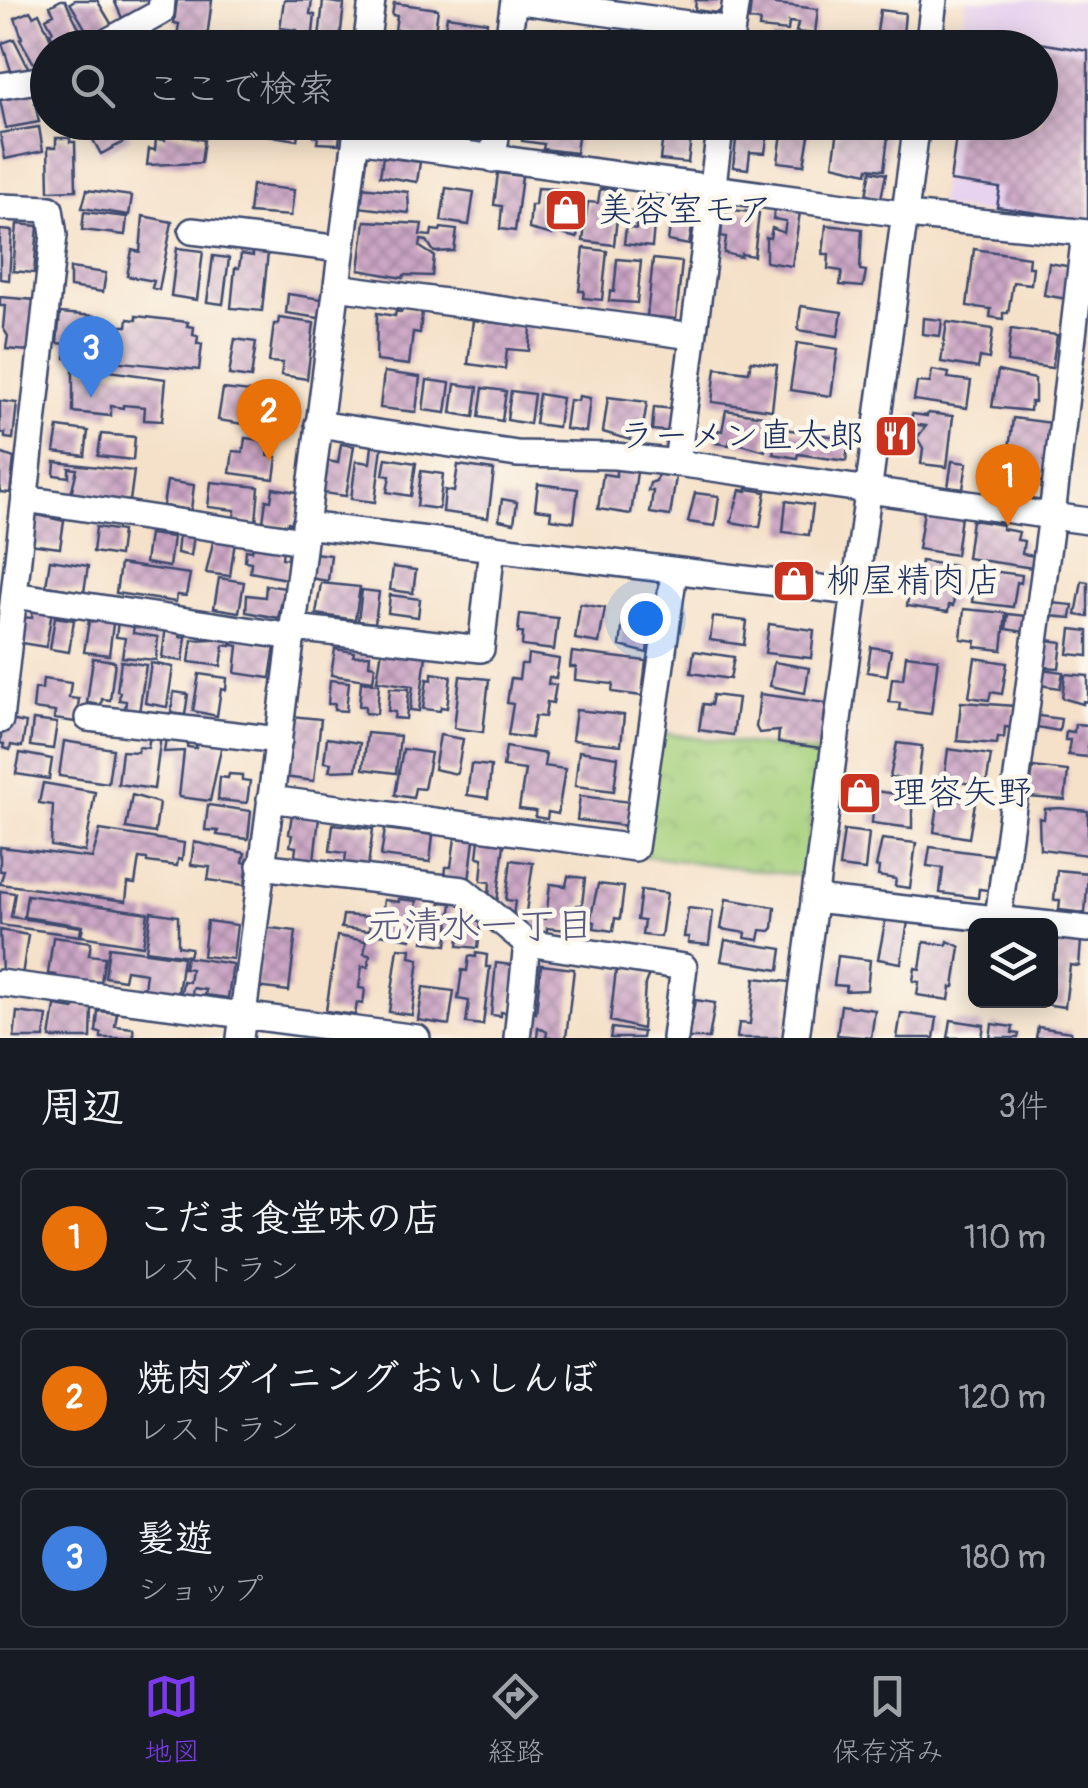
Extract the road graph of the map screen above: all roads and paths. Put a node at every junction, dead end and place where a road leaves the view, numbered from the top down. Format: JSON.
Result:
{"nodes":[{"id":1,"x":372,"y":0,"type":"edge"},
{"id":2,"x":736,"y":0,"type":"edge"},
{"id":3,"x":934,"y":0,"type":"edge"},
{"id":4,"x":162,"y":6,"type":"edge"},
{"id":5,"x":124,"y":30,"type":"edge"},
{"id":6,"x":368,"y":30,"type":"edge"},
{"id":7,"x":510,"y":30,"type":"edge"},
{"id":8,"x":680,"y":30,"type":"edge"},
{"id":9,"x":731,"y":30,"type":"edge"},
{"id":10,"x":930,"y":30,"type":"edge"},
{"id":11,"x":30,"y":81,"type":"edge"},
{"id":12,"x":0,"y":86,"type":"edge"},
{"id":13,"x":356,"y":140,"type":"edge"},
{"id":14,"x":401,"y":140,"type":"edge"},
{"id":15,"x":496,"y":140,"type":"edge"},
{"id":16,"x":719,"y":140,"type":"edge"},
{"id":17,"x":914,"y":140,"type":"edge"},
{"id":18,"x":493,"y":159,"type":"junction"},
{"id":19,"x":713,"y":188,"type":"junction"},
{"id":20,"x":0,"y":208,"type":"edge"},
{"id":21,"x":904,"y":213,"type":"junction"},
{"id":22,"x":192,"y":231,"type":"dead end"},
{"id":23,"x":1086,"y":233,"type":"edge"},
{"id":24,"x":342,"y":249,"type":"junction"},
{"id":25,"x":336,"y":288,"type":"junction"},
{"id":26,"x":692,"y":336,"type":"junction"},
{"id":27,"x":318,"y":424,"type":"junction"},
{"id":28,"x":678,"y":463,"type":"junction"},
{"id":29,"x":870,"y":490,"type":"junction"},
{"id":30,"x":25,"y":499,"type":"junction"},
{"id":31,"x":1052,"y":516,"type":"junction"},
{"id":32,"x":1088,"y":520,"type":"edge"},
{"id":33,"x":304,"y":533,"type":"junction"},
{"id":34,"x":492,"y":547,"type":"junction"},
{"id":35,"x":674,"y":572,"type":"junction"},
{"id":36,"x":852,"y":592,"type":"junction"},
{"id":37,"x":14,"y":596,"type":"junction"},
{"id":38,"x":293,"y":633,"type":"junction"},
{"id":39,"x":88,"y":718,"type":"dead end"},
{"id":40,"x":0,"y":720,"type":"edge"},
{"id":41,"x":279,"y":740,"type":"junction"},
{"id":42,"x":270,"y":799,"type":"junction"},
{"id":43,"x":260,"y":866,"type":"junction"},
{"id":44,"x":814,"y":899,"type":"junction"},
{"id":45,"x":998,"y":918,"type":"joint"},
{"id":46,"x":1058,"y":925,"type":"edge"},
{"id":47,"x":1088,"y":929,"type":"edge"},
{"id":48,"x":528,"y":943,"type":"junction"},
{"id":49,"x":0,"y":983,"type":"edge"},
{"id":50,"x":242,"y":1026,"type":"edge"},
{"id":51,"x":312,"y":1030,"type":"edge"},
{"id":52,"x":417,"y":1038,"type":"edge"},
{"id":53,"x":517,"y":1038,"type":"edge"},
{"id":54,"x":675,"y":1038,"type":"edge"},
{"id":55,"x":796,"y":1038,"type":"edge"}],
"edges":[{"from":1,"to":6,"type":"street"},
{"from":2,"to":9,"type":"street"},
{"from":3,"to":10,"type":"street"},
{"from":4,"to":5,"type":"street"},
{"from":7,"to":8,"type":"street"},
{"from":11,"to":12,"type":"street"},
{"from":13,"to":24,"type":"street"},
{"from":14,"to":18,"type":"street"},
{"from":15,"to":18,"type":"street"},
{"from":16,"to":19,"type":"street"},
{"from":17,"to":21,"type":"street"},
{"from":18,"to":19,"type":"street"},
{"from":19,"to":21,"type":"street"},
{"from":19,"to":26,"type":"street"},
{"from":20,"to":30,"type":"street"},
{"from":21,"to":23,"type":"street"},
{"from":21,"to":29,"type":"street"},
{"from":22,"to":24,"type":"street"},
{"from":23,"to":31,"type":"street"},
{"from":24,"to":25,"type":"street"},
{"from":25,"to":26,"type":"street"},
{"from":25,"to":27,"type":"street"},
{"from":26,"to":28,"type":"street"},
{"from":27,"to":28,"type":"street"},
{"from":27,"to":33,"type":"street"},
{"from":28,"to":29,"type":"street"},
{"from":29,"to":31,"type":"street"},
{"from":29,"to":36,"type":"street"},
{"from":30,"to":33,"type":"street"},
{"from":30,"to":37,"type":"street"},
{"from":31,"to":32,"type":"street"},
{"from":31,"to":45,"type":"street"},
{"from":33,"to":34,"type":"street"},
{"from":33,"to":38,"type":"street"},
{"from":34,"to":35,"type":"street"},
{"from":34,"to":38,"type":"street"},
{"from":35,"to":36,"type":"street"},
{"from":35,"to":42,"type":"street"},
{"from":36,"to":44,"type":"street"},
{"from":37,"to":38,"type":"street"},
{"from":37,"to":40,"type":"street"},
{"from":38,"to":41,"type":"street"},
{"from":39,"to":41,"type":"street"},
{"from":41,"to":42,"type":"street"},
{"from":42,"to":43,"type":"street"},
{"from":43,"to":48,"type":"street"},
{"from":43,"to":50,"type":"street"},
{"from":44,"to":45,"type":"street"},
{"from":44,"to":55,"type":"street"},
{"from":46,"to":47,"type":"street"},
{"from":48,"to":53,"type":"street"},
{"from":48,"to":54,"type":"street"},
{"from":49,"to":50,"type":"street"},
{"from":50,"to":51,"type":"street"},
{"from":51,"to":52,"type":"street"}]}
